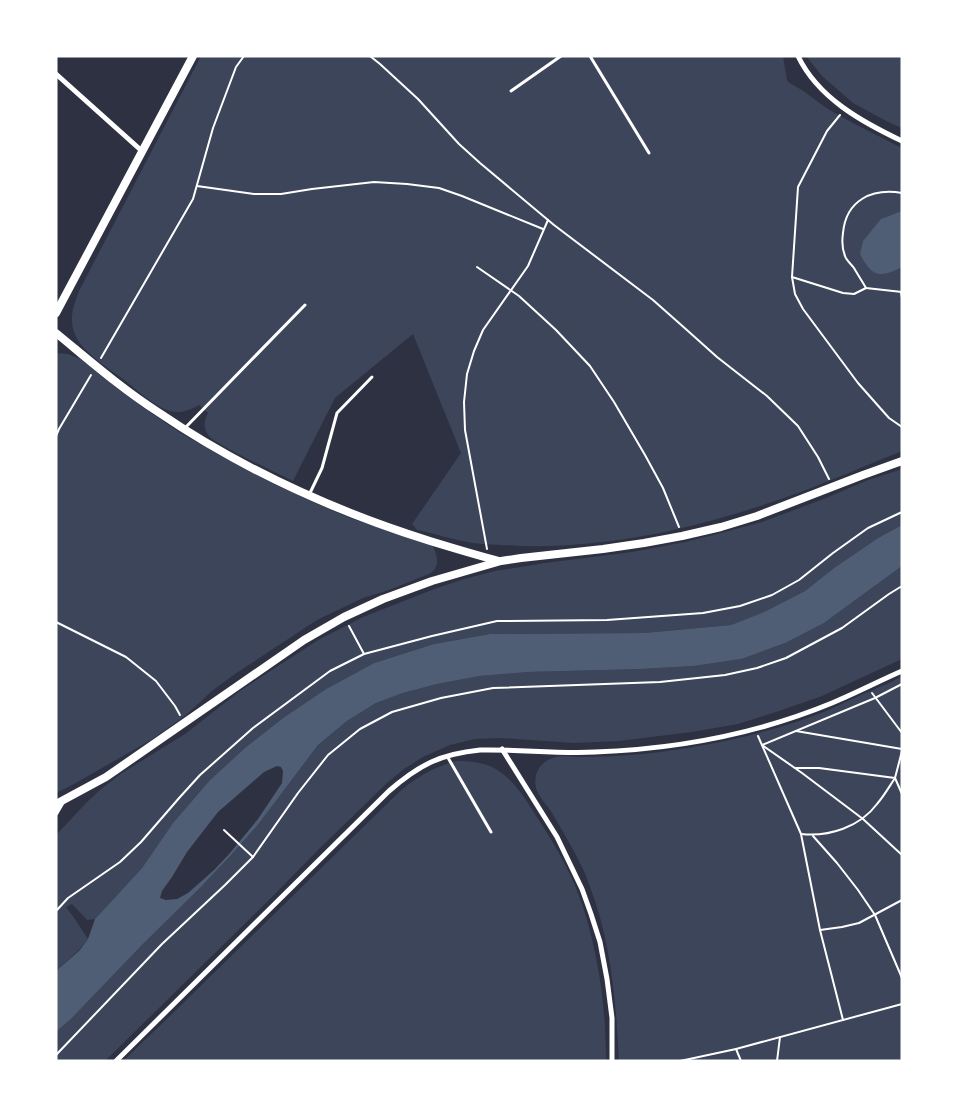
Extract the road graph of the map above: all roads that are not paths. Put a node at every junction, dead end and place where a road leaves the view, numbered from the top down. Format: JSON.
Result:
{"nodes":[{"id":1,"x":193,"y":56,"type":"edge"},
{"id":2,"x":561,"y":56,"type":"edge"},
{"id":3,"x":590,"y":56,"type":"edge"},
{"id":4,"x":798,"y":56,"type":"edge"},
{"id":5,"x":56,"y":74,"type":"edge"},
{"id":6,"x":511,"y":91,"type":"dead end"},
{"id":7,"x":902,"y":141,"type":"edge"},
{"id":8,"x":143,"y":152,"type":"junction"},
{"id":9,"x":648,"y":153,"type":"dead end"},
{"id":10,"x":305,"y":305,"type":"dead end"},
{"id":11,"x":56,"y":313,"type":"edge"},
{"id":12,"x":56,"y":334,"type":"edge"},
{"id":13,"x":372,"y":378,"type":"dead end"},
{"id":14,"x":184,"y":429,"type":"junction"},
{"id":15,"x":902,"y":461,"type":"edge"},
{"id":16,"x":309,"y":496,"type":"junction"},
{"id":17,"x":501,"y":561,"type":"junction"},
{"id":18,"x":902,"y":670,"type":"edge"},
{"id":19,"x":502,"y":750,"type":"junction"},
{"id":20,"x":447,"y":755,"type":"junction"},
{"id":21,"x":60,"y":802,"type":"edge"},
{"id":22,"x":56,"y":813,"type":"edge"},
{"id":23,"x":491,"y":832,"type":"dead end"},
{"id":24,"x":116,"y":1061,"type":"edge"},
{"id":25,"x":612,"y":1061,"type":"edge"}],
"edges":[{"from":1,"to":8,"type":"street"},
{"from":2,"to":6,"type":"lane"},
{"from":3,"to":9,"type":"lane"},
{"from":4,"to":7,"type":"street"},
{"from":5,"to":8,"type":"street"},
{"from":8,"to":11,"type":"street"},
{"from":10,"to":14,"type":"lane"},
{"from":12,"to":14,"type":"street"},
{"from":13,"to":16,"type":"lane"},
{"from":14,"to":16,"type":"street"},
{"from":15,"to":17,"type":"street"},
{"from":16,"to":17,"type":"street"},
{"from":17,"to":21,"type":"street"},
{"from":18,"to":19,"type":"street"},
{"from":19,"to":20,"type":"street"},
{"from":19,"to":25,"type":"street"},
{"from":20,"to":23,"type":"lane"},
{"from":20,"to":24,"type":"street"},
{"from":21,"to":22,"type":"street"}]}
